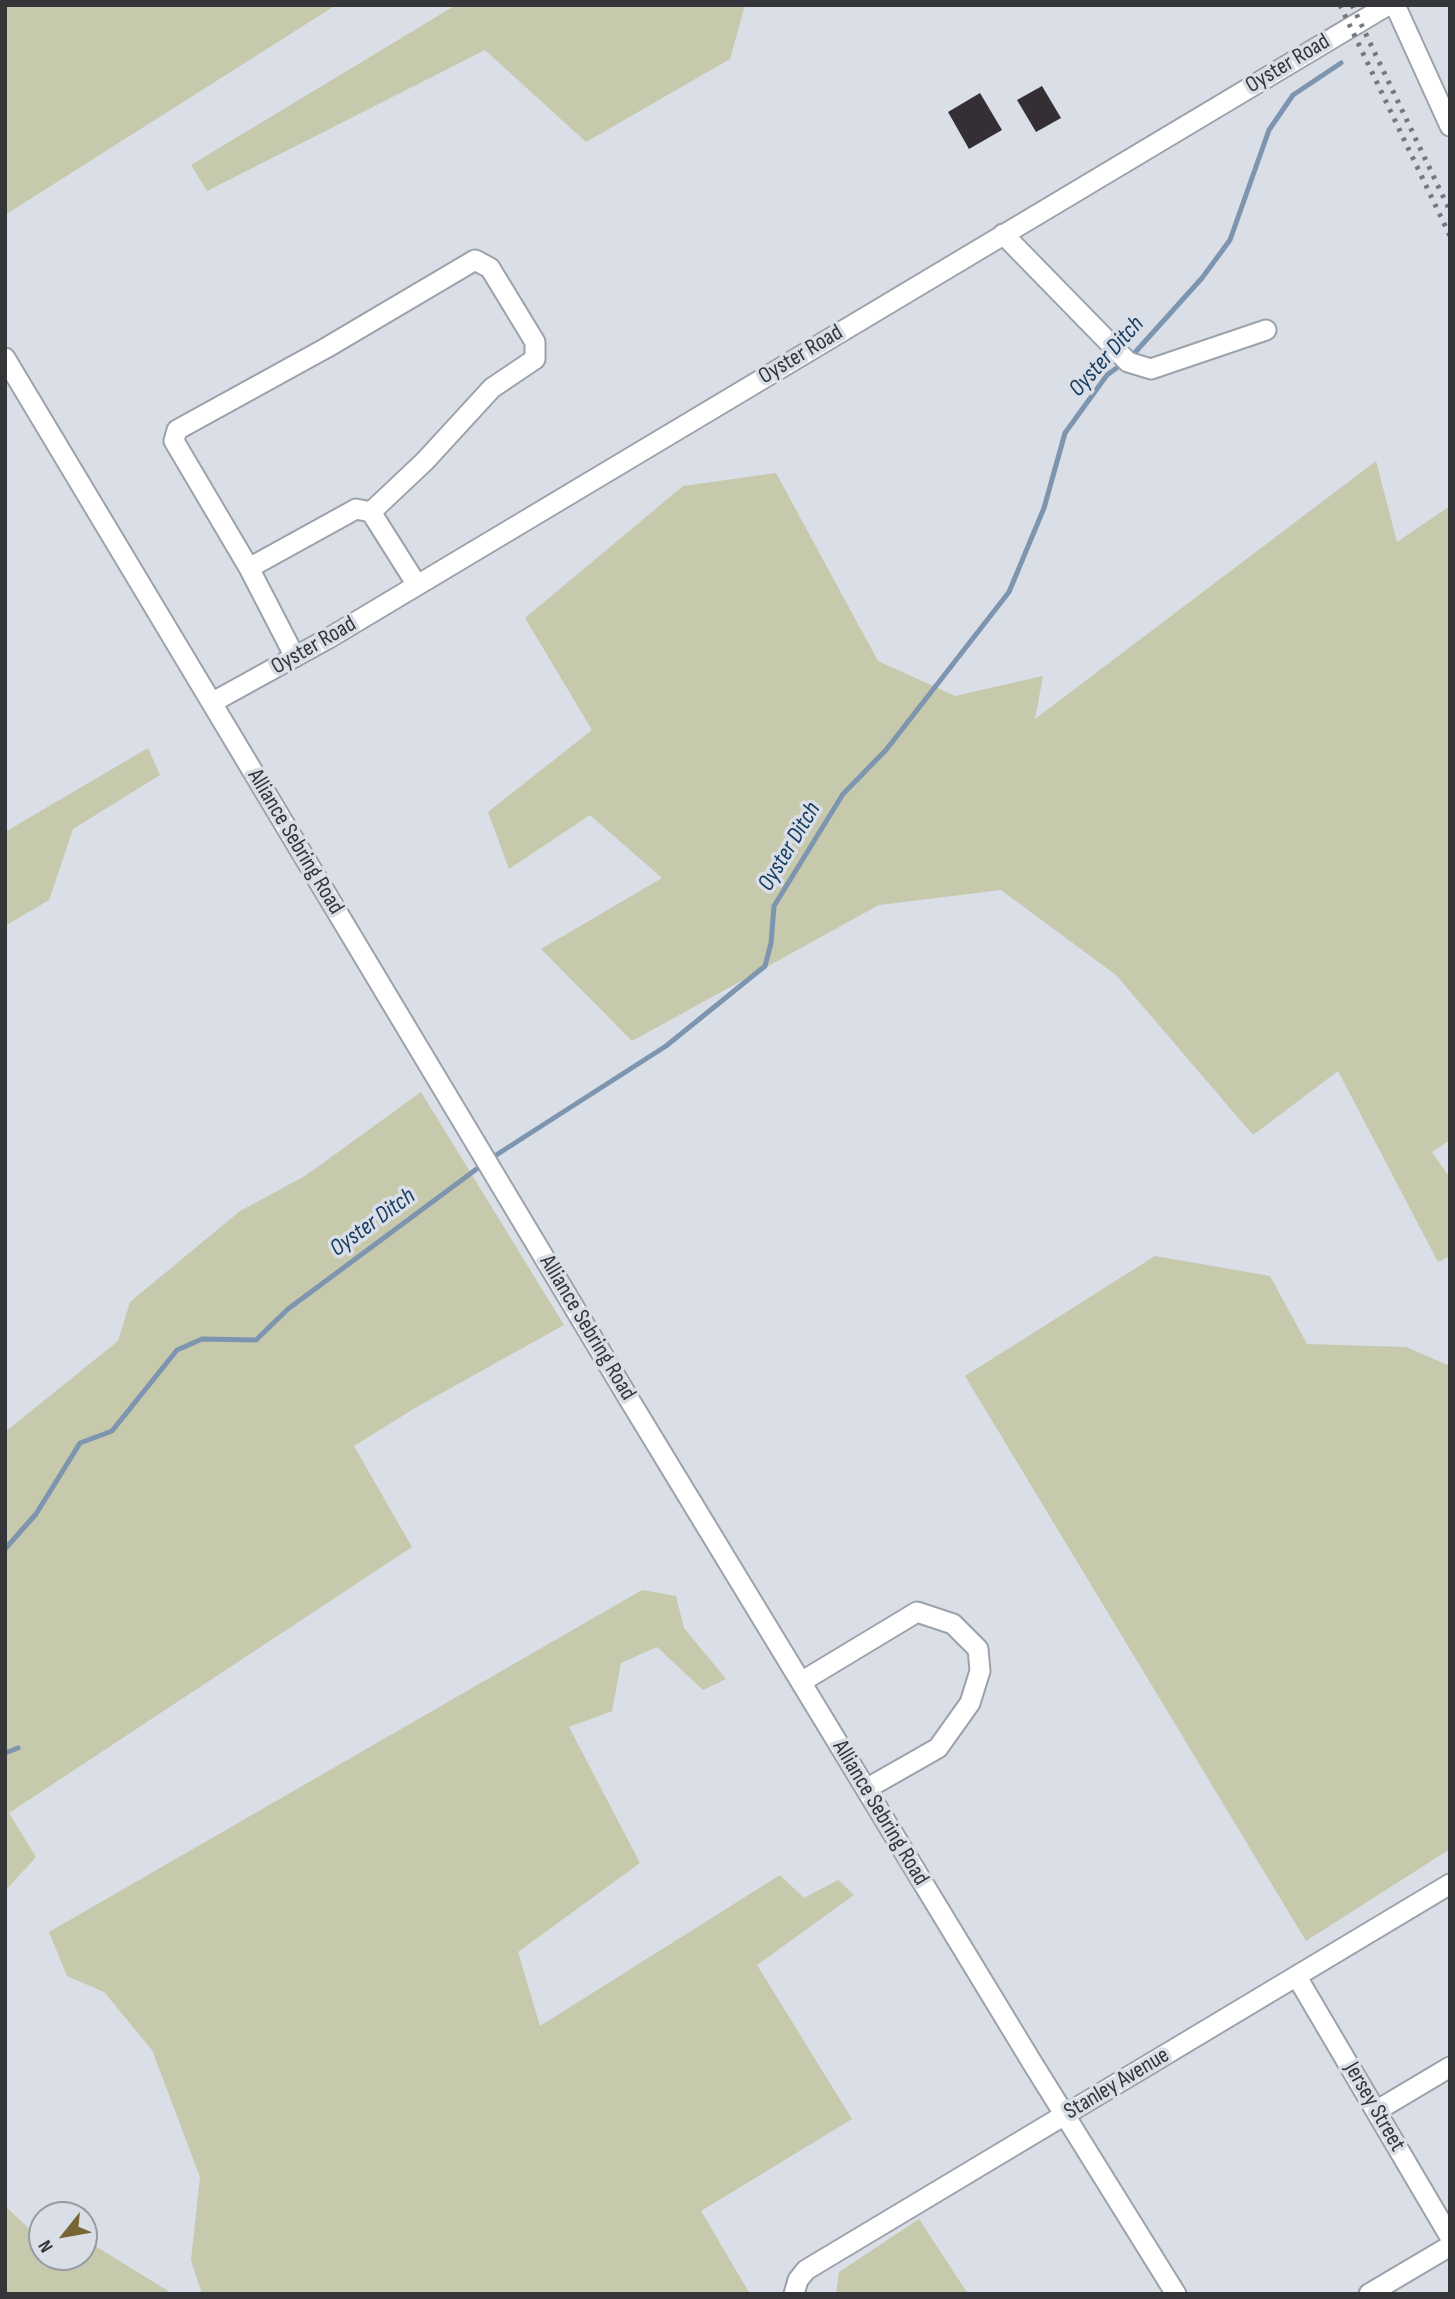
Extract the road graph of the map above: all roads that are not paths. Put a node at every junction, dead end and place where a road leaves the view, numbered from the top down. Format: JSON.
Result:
{"nodes":[{"id":1,"x":1388,"y":5,"type":"edge"},
{"id":2,"x":1395,"y":5,"type":"edge"},
{"id":3,"x":1450,"y":126,"type":"edge"},
{"id":4,"x":1003,"y":234,"type":"junction"},
{"id":5,"x":1266,"y":330,"type":"dead end"},
{"id":6,"x":5,"y":358,"type":"edge"},
{"id":7,"x":371,"y":512,"type":"junction"},
{"id":8,"x":248,"y":568,"type":"junction"},
{"id":9,"x":417,"y":585,"type":"junction"},
{"id":10,"x":295,"y":657,"type":"junction"},
{"id":11,"x":213,"y":702,"type":"junction"},
{"id":12,"x":801,"y":1682,"type":"junction"},
{"id":13,"x":866,"y":1789,"type":"junction"},
{"id":14,"x":1450,"y":1884,"type":"edge"},
{"id":15,"x":1297,"y":1976,"type":"junction"},
{"id":16,"x":1450,"y":2067,"type":"edge"},
{"id":17,"x":1376,"y":2111,"type":"junction"},
{"id":18,"x":1065,"y":2116,"type":"junction"},
{"id":19,"x":1450,"y":2237,"type":"edge"},
{"id":20,"x":1450,"y":2246,"type":"edge"},
{"id":21,"x":794,"y":2293,"type":"edge"},
{"id":22,"x":1176,"y":2294,"type":"edge"},
{"id":23,"x":1369,"y":2294,"type":"edge"}],
"edges":[{"from":1,"to":4,"type":"street","name":"Oyster Road"},
{"from":2,"to":3,"type":"street"},
{"from":4,"to":5,"type":"street"},
{"from":4,"to":9,"type":"street","name":"Oyster Road"},
{"from":6,"to":11,"type":"street","name":"Alliance Sebring Road"},
{"from":7,"to":8,"type":"street"},
{"from":7,"to":8,"type":"street"},
{"from":7,"to":9,"type":"street"},
{"from":8,"to":10,"type":"street"},
{"from":9,"to":10,"type":"street","name":"Oyster Road"},
{"from":10,"to":11,"type":"street","name":"Oyster Road"},
{"from":11,"to":12,"type":"street","name":"Alliance Sebring Road"},
{"from":12,"to":13,"type":"street","name":"Alliance Sebring Road"},
{"from":12,"to":13,"type":"street"},
{"from":13,"to":18,"type":"street","name":"Alliance Sebring Road"},
{"from":14,"to":15,"type":"street","name":"Stanley Avenue"},
{"from":15,"to":17,"type":"street","name":"Jersey Street"},
{"from":15,"to":18,"type":"street","name":"Stanley Avenue"},
{"from":16,"to":17,"type":"street"},
{"from":17,"to":19,"type":"street","name":"Jersey Street"},
{"from":18,"to":21,"type":"street","name":"Stanley Avenue"},
{"from":18,"to":22,"type":"street","name":"Alliance Sebring Road"},
{"from":20,"to":23,"type":"street"}]}
